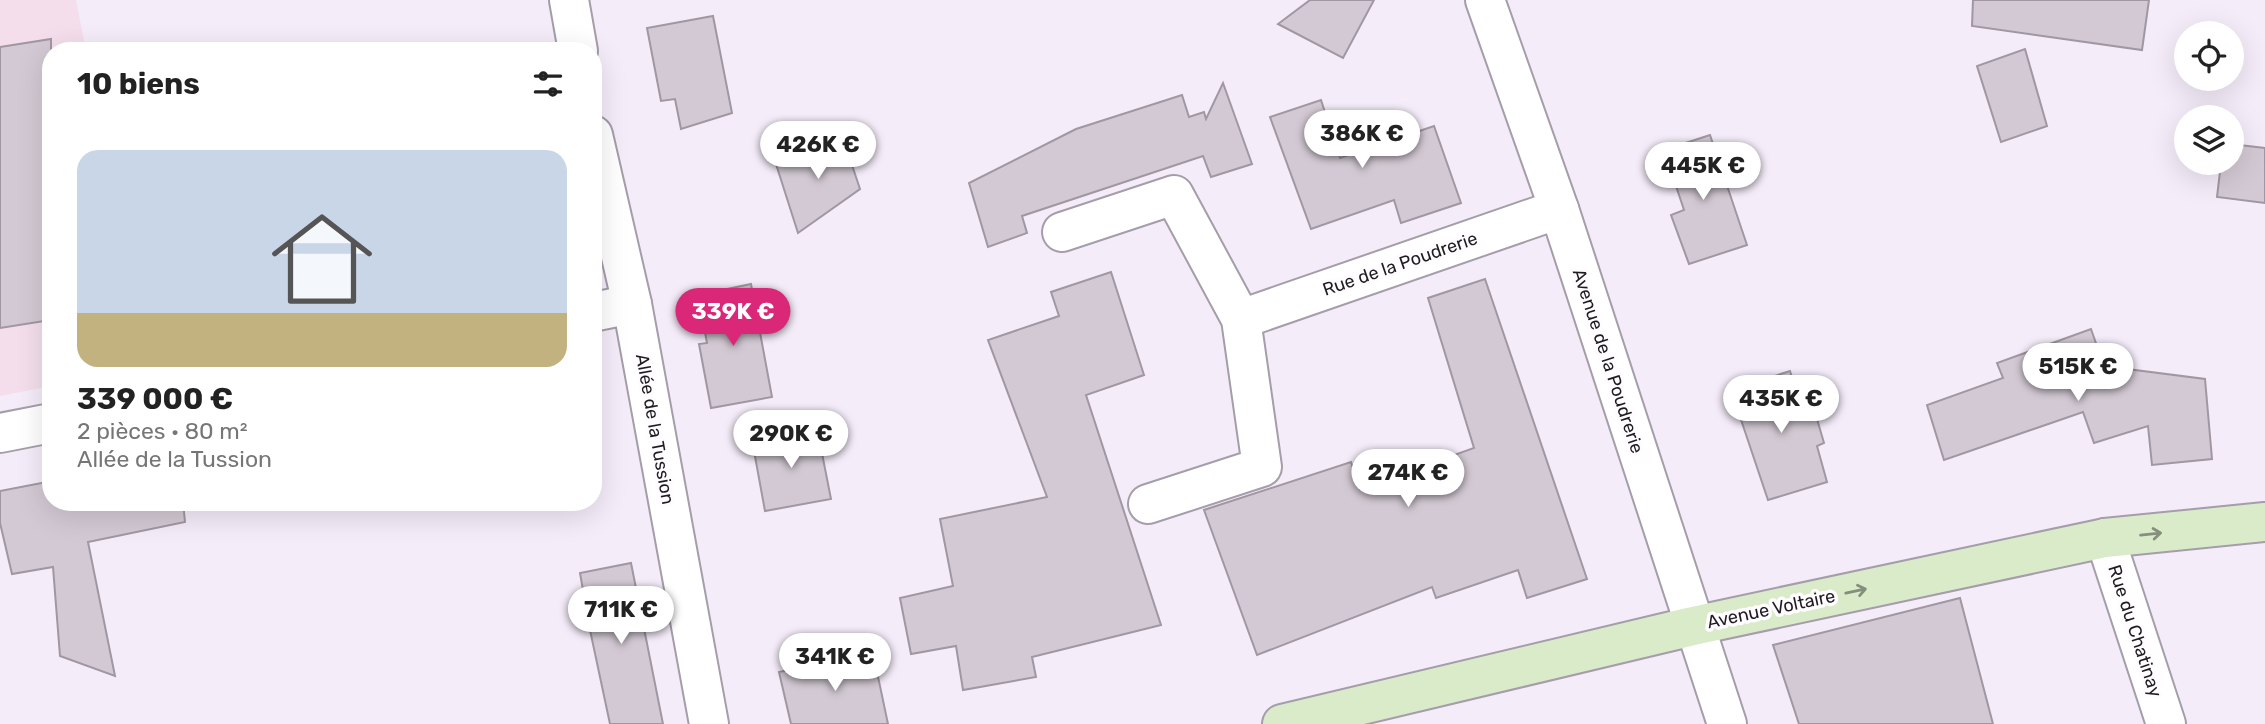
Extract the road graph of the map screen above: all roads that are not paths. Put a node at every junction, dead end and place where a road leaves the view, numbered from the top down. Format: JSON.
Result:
{"nodes":[{"id":1,"x":569,"y":0,"type":"edge"},
{"id":2,"x":1485,"y":0,"type":"edge"},
{"id":3,"x":576,"y":42,"type":"edge"},
{"id":4,"x":602,"y":174,"type":"edge"},
{"id":5,"x":1559,"y":209,"type":"junction"},
{"id":6,"x":1062,"y":232,"type":"dead end"},
{"id":7,"x":632,"y":304,"type":"junction"},
{"id":8,"x":602,"y":310,"type":"edge"},
{"id":9,"x":1241,"y":319,"type":"junction"},
{"id":10,"x":42,"y":425,"type":"edge"},
{"id":11,"x":0,"y":433,"type":"edge"},
{"id":12,"x":1148,"y":504,"type":"dead end"},
{"id":13,"x":2265,"y":522,"type":"edge"},
{"id":14,"x":2105,"y":538,"type":"junction"},
{"id":15,"x":1693,"y":626,"type":"junction"},
{"id":16,"x":709,"y":724,"type":"edge"},
{"id":17,"x":1282,"y":724,"type":"edge"},
{"id":18,"x":1727,"y":724,"type":"edge"},
{"id":19,"x":2166,"y":724,"type":"edge"}],
"edges":[{"from":1,"to":3,"type":"street"},
{"from":2,"to":5,"type":"street","name":"Avenue de la Poudrerie"},
{"from":4,"to":7,"type":"street","name":"Allée de la Tussion"},
{"from":5,"to":9,"type":"street","name":"Rue de la Poudrerie"},
{"from":5,"to":15,"type":"street","name":"Avenue de la Poudrerie"},
{"from":6,"to":9,"type":"street"},
{"from":7,"to":8,"type":"street"},
{"from":7,"to":16,"type":"street","name":"Allée de la Tussion"},
{"from":9,"to":12,"type":"street"},
{"from":10,"to":11,"type":"street"},
{"from":14,"to":13,"type":"street","name":"Avenue Voltaire","one_way":true},
{"from":15,"to":14,"type":"street","name":"Avenue Voltaire","one_way":true},
{"from":14,"to":19,"type":"street","name":"Rue du Chatinay"},
{"from":15,"to":17,"type":"street","name":"Avenue Voltaire"},
{"from":15,"to":18,"type":"street","name":"Avenue de la Poudrerie"}]}
